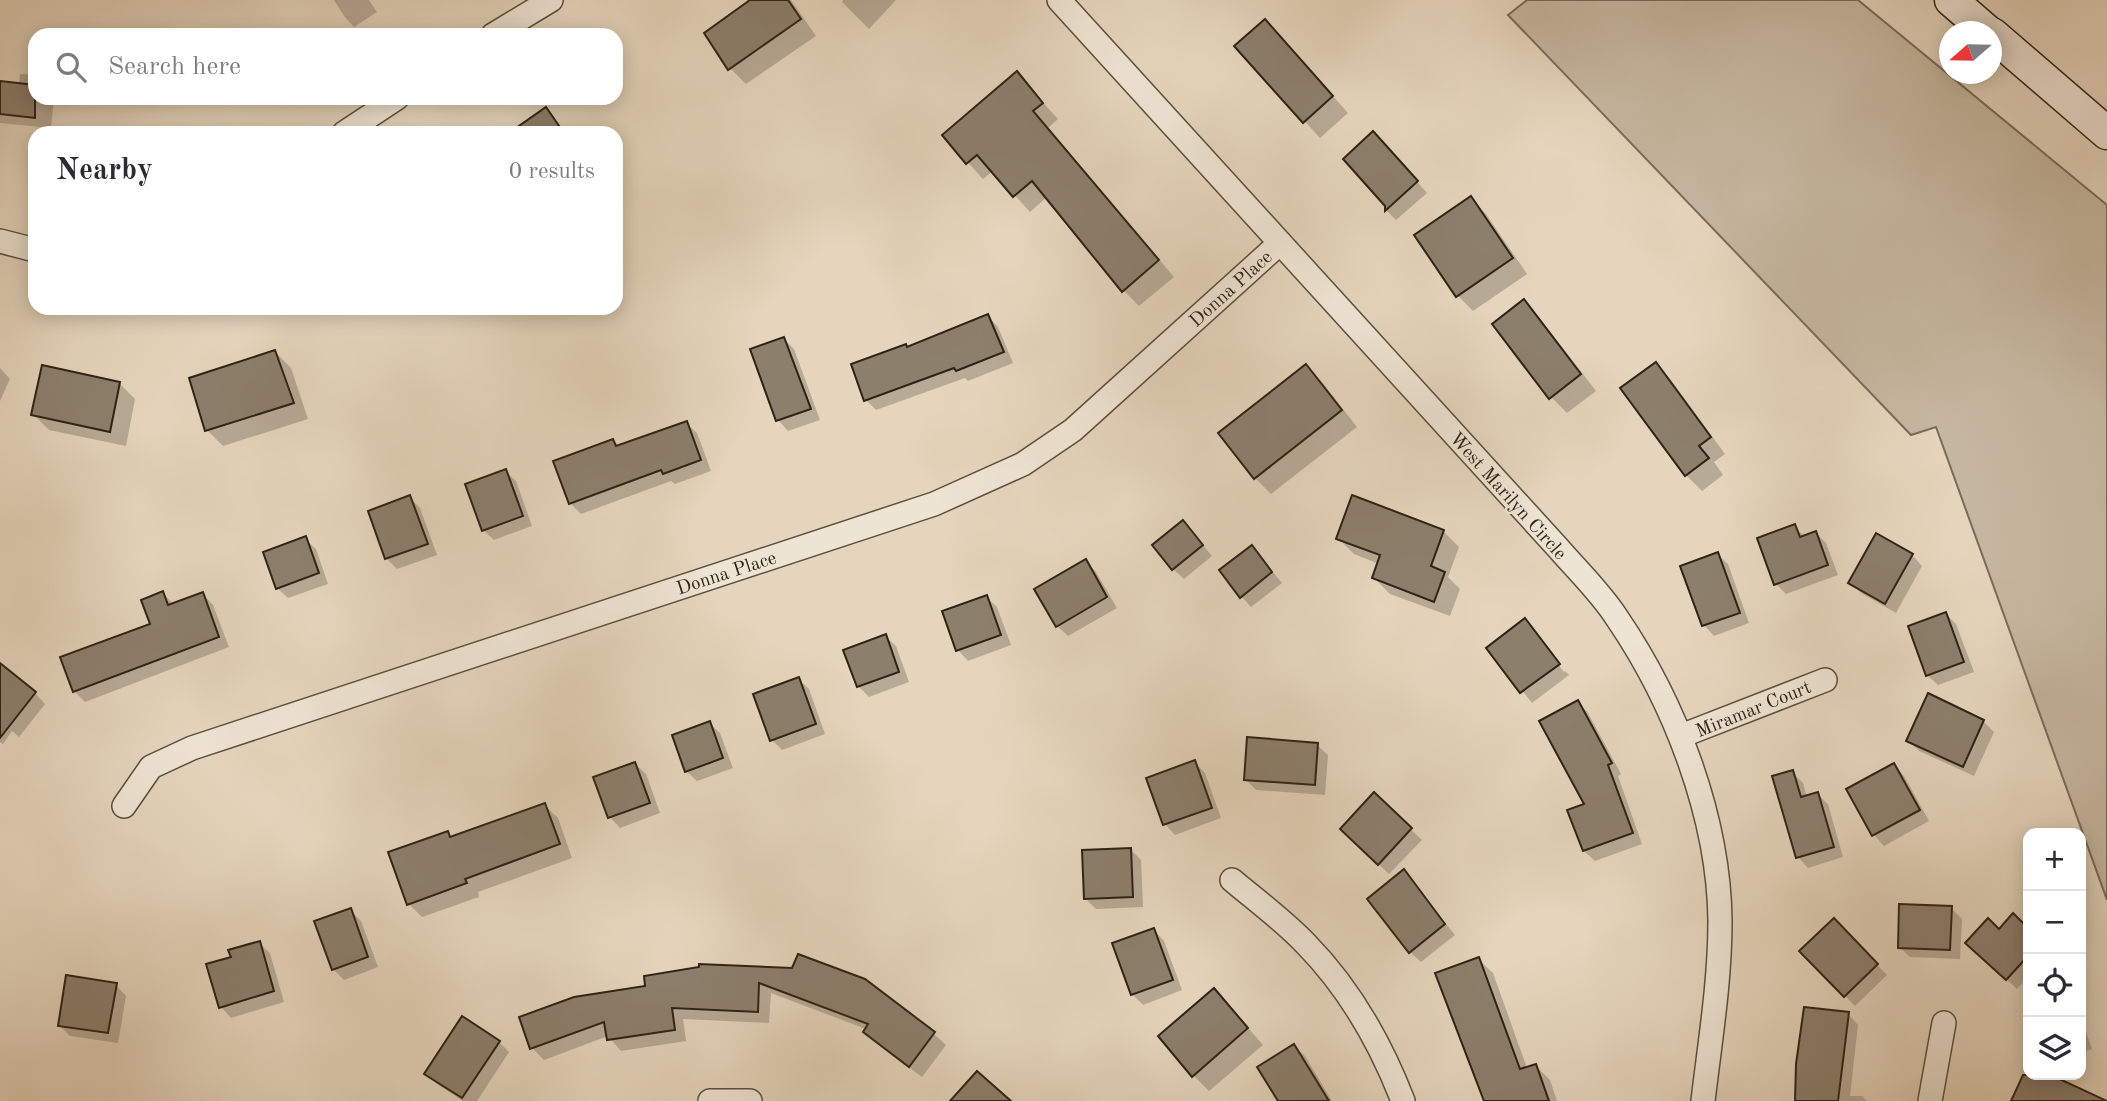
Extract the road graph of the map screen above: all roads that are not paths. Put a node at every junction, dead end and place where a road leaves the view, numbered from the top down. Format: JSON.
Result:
{"nodes":[{"id":1,"x":551,"y":0,"type":"edge"},
{"id":2,"x":1059,"y":0,"type":"edge"},
{"id":3,"x":1951,"y":0,"type":"edge"},
{"id":4,"x":1976,"y":21,"type":"edge"},
{"id":5,"x":505,"y":28,"type":"edge"},
{"id":6,"x":2002,"y":43,"type":"edge"},
{"id":7,"x":386,"y":105,"type":"edge"},
{"id":8,"x":355,"y":126,"type":"edge"},
{"id":9,"x":2107,"y":133,"type":"edge"},
{"id":10,"x":0,"y":241,"type":"edge"},
{"id":11,"x":1280,"y":243,"type":"junction"},
{"id":12,"x":28,"y":248,"type":"edge"},
{"id":13,"x":1825,"y":680,"type":"dead end"},
{"id":14,"x":1681,"y":736,"type":"junction"},
{"id":15,"x":124,"y":806,"type":"dead end"},
{"id":16,"x":1232,"y":880,"type":"dead end"},
{"id":17,"x":1944,"y":1023,"type":"dead end"},
{"id":18,"x":710,"y":1101,"type":"edge"},
{"id":19,"x":750,"y":1101,"type":"edge"},
{"id":20,"x":1403,"y":1101,"type":"edge"},
{"id":21,"x":1703,"y":1101,"type":"edge"},
{"id":22,"x":1930,"y":1101,"type":"edge"}],
"edges":[{"from":1,"to":5,"type":"street"},
{"from":2,"to":11,"type":"street","name":"West Marilyn Circle"},
{"from":3,"to":4,"type":"main road"},
{"from":6,"to":9,"type":"main road"},
{"from":7,"to":8,"type":"street"},
{"from":10,"to":12,"type":"street"},
{"from":11,"to":14,"type":"street","name":"West Marilyn Circle"},
{"from":11,"to":15,"type":"street","name":"Donna Place"},
{"from":13,"to":14,"type":"street","name":"Miramar Court"},
{"from":14,"to":21,"type":"street","name":"West Marilyn Circle"},
{"from":16,"to":20,"type":"street"},
{"from":17,"to":22,"type":"street"},
{"from":18,"to":19,"type":"street"}]}
